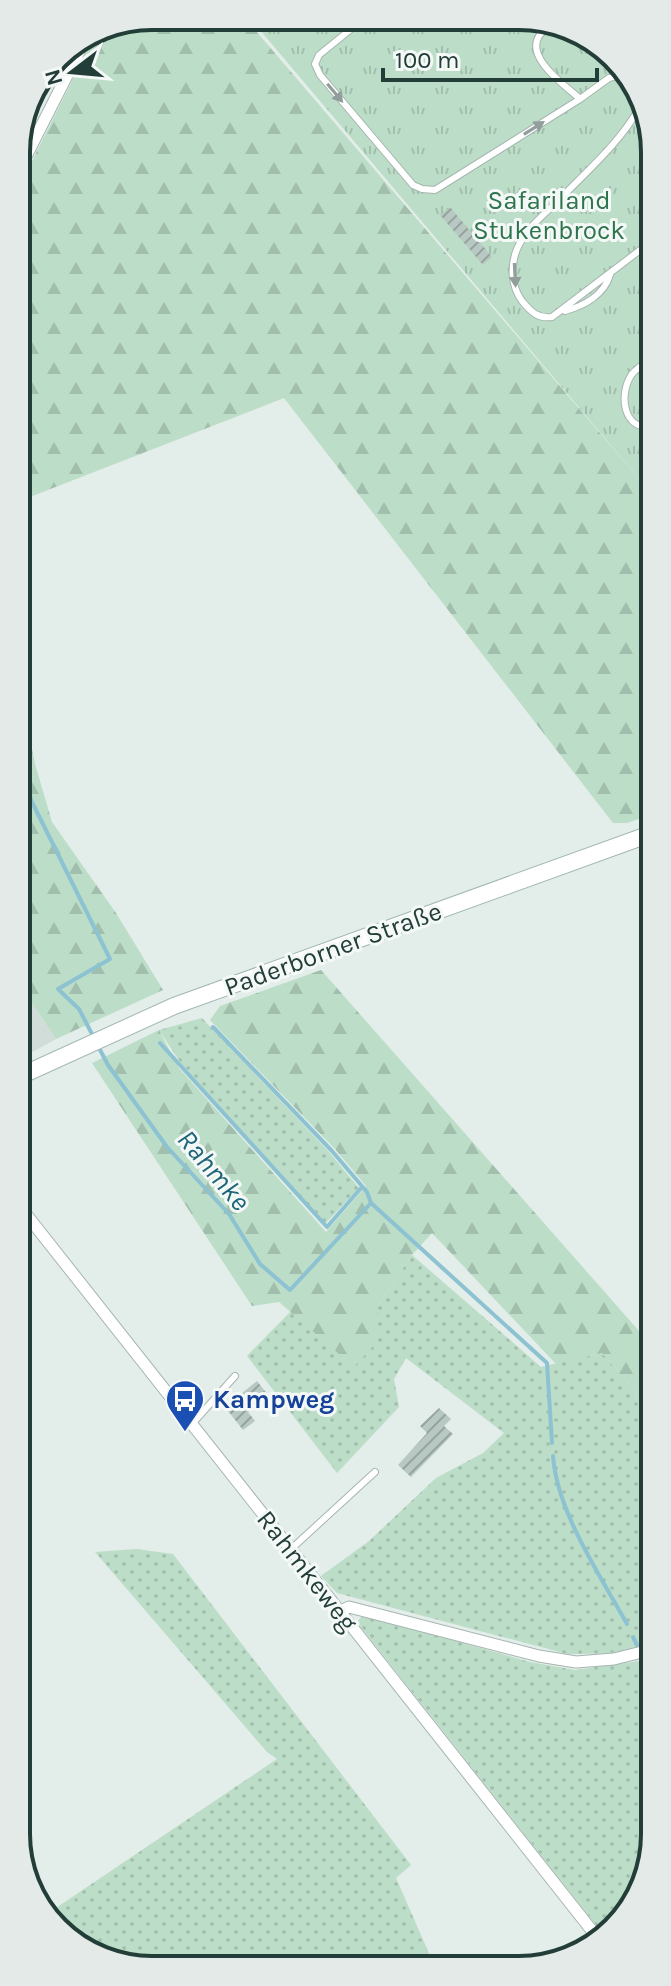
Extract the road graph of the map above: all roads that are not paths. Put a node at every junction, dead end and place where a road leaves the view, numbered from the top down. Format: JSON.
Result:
{"nodes":[{"id":1,"x":350,"y":30,"type":"edge"},
{"id":2,"x":543,"y":32,"type":"edge"},
{"id":3,"x":77,"y":57,"type":"edge"},
{"id":4,"x":615,"y":77,"type":"edge"},
{"id":5,"x":580,"y":99,"type":"junction"},
{"id":6,"x":635,"y":116,"type":"edge"},
{"id":7,"x":30,"y":148,"type":"edge"},
{"id":8,"x":641,"y":250,"type":"edge"},
{"id":9,"x":641,"y":367,"type":"edge"},
{"id":10,"x":641,"y":428,"type":"edge"},
{"id":11,"x":641,"y":837,"type":"edge"},
{"id":12,"x":30,"y":1071,"type":"edge"},
{"id":13,"x":30,"y":1219,"type":"edge"},
{"id":14,"x":235,"y":1376,"type":"dead end"},
{"id":15,"x":192,"y":1424,"type":"junction"},
{"id":16,"x":375,"y":1472,"type":"dead end"},
{"id":17,"x":290,"y":1550,"type":"junction"},
{"id":18,"x":339,"y":1612,"type":"junction"},
{"id":19,"x":641,"y":1652,"type":"edge"},
{"id":20,"x":593,"y":1931,"type":"edge"}],
"edges":[{"from":1,"to":5,"type":"lane","one_way":true},
{"from":2,"to":5,"type":"lane"},
{"from":3,"to":7,"type":"street"},
{"from":4,"to":5,"type":"lane"},
{"from":6,"to":8,"type":"lane","one_way":true},
{"from":9,"to":10,"type":"lane"},
{"from":11,"to":12,"type":"main road","name":"Paderborner Straße"},
{"from":13,"to":15,"type":"street","name":"Rahmkeweg"},
{"from":14,"to":15,"type":"lane"},
{"from":15,"to":17,"type":"street","name":"Rahmkeweg"},
{"from":16,"to":17,"type":"lane"},
{"from":17,"to":18,"type":"street","name":"Rahmkeweg"},
{"from":18,"to":19,"type":"street"},
{"from":18,"to":20,"type":"street","name":"Rahmkeweg"}]}
